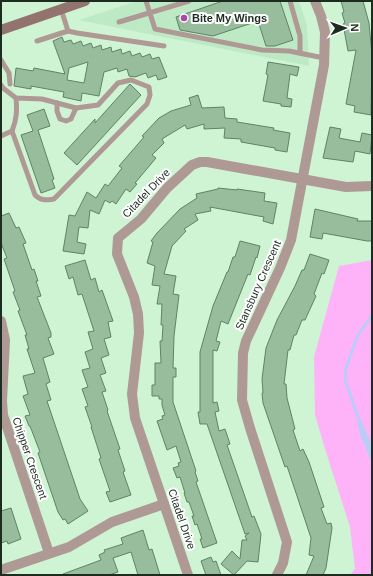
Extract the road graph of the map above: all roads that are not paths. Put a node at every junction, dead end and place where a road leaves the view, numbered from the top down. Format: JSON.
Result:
{"nodes":[{"id":1,"x":85,"y":1,"type":"edge"},
{"id":2,"x":146,"y":1,"type":"edge"},
{"id":3,"x":189,"y":1,"type":"edge"},
{"id":4,"x":290,"y":1,"type":"edge"},
{"id":5,"x":315,"y":1,"type":"edge"},
{"id":6,"x":61,"y":9,"type":"junction"},
{"id":7,"x":150,"y":13,"type":"junction"},
{"id":8,"x":119,"y":22,"type":"dead end"},
{"id":9,"x":1,"y":30,"type":"edge"},
{"id":10,"x":68,"y":31,"type":"junction"},
{"id":11,"x":37,"y":41,"type":"dead end"},
{"id":12,"x":164,"y":46,"type":"dead end"},
{"id":13,"x":300,"y":53,"type":"junction"},
{"id":14,"x":324,"y":58,"type":"junction"},
{"id":15,"x":1,"y":60,"type":"edge"},
{"id":16,"x":10,"y":84,"type":"dead end"},
{"id":17,"x":1,"y":85,"type":"edge"},
{"id":18,"x":16,"y":98,"type":"junction"},
{"id":19,"x":57,"y":103,"type":"junction"},
{"id":20,"x":76,"y":108,"type":"junction"},
{"id":21,"x":12,"y":131,"type":"junction"},
{"id":22,"x":1,"y":136,"type":"edge"},
{"id":23,"x":302,"y":179,"type":"junction"},
{"id":24,"x":372,"y":186,"type":"edge"},
{"id":25,"x":1,"y":321,"type":"edge"},
{"id":26,"x":164,"y":504,"type":"junction"},
{"id":27,"x":49,"y":553,"type":"junction"},
{"id":28,"x":1,"y":570,"type":"edge"},
{"id":29,"x":188,"y":575,"type":"edge"},
{"id":30,"x":277,"y":575,"type":"edge"}],
"edges":[{"from":1,"to":6,"type":"main road"},
{"from":2,"to":7,"type":"lane"},
{"from":3,"to":7,"type":"lane"},
{"from":4,"to":13,"type":"lane"},
{"from":5,"to":14,"type":"street","name":"Stansbury Crescent"},
{"from":6,"to":9,"type":"main road"},
{"from":6,"to":10,"type":"lane"},
{"from":7,"to":8,"type":"lane"},
{"from":7,"to":13,"type":"lane"},
{"from":10,"to":11,"type":"lane"},
{"from":10,"to":12,"type":"lane"},
{"from":13,"to":14,"type":"lane"},
{"from":14,"to":23,"type":"street","name":"Stansbury Crescent"},
{"from":15,"to":16,"type":"lane"},
{"from":17,"to":18,"type":"lane"},
{"from":18,"to":19,"type":"lane"},
{"from":18,"to":21,"type":"lane"},
{"from":19,"to":20,"type":"lane"},
{"from":19,"to":20,"type":"lane"},
{"from":20,"to":21,"type":"lane"},
{"from":21,"to":22,"type":"lane"},
{"from":23,"to":24,"type":"street","name":"Citadel Drive"},
{"from":23,"to":26,"type":"street","name":"Citadel Drive"},
{"from":23,"to":30,"type":"street","name":"Stansbury Crescent"},
{"from":25,"to":27,"type":"street","name":"Chipper Crescent"},
{"from":26,"to":27,"type":"street"},
{"from":26,"to":29,"type":"street","name":"Citadel Drive"},
{"from":27,"to":28,"type":"street"}]}
